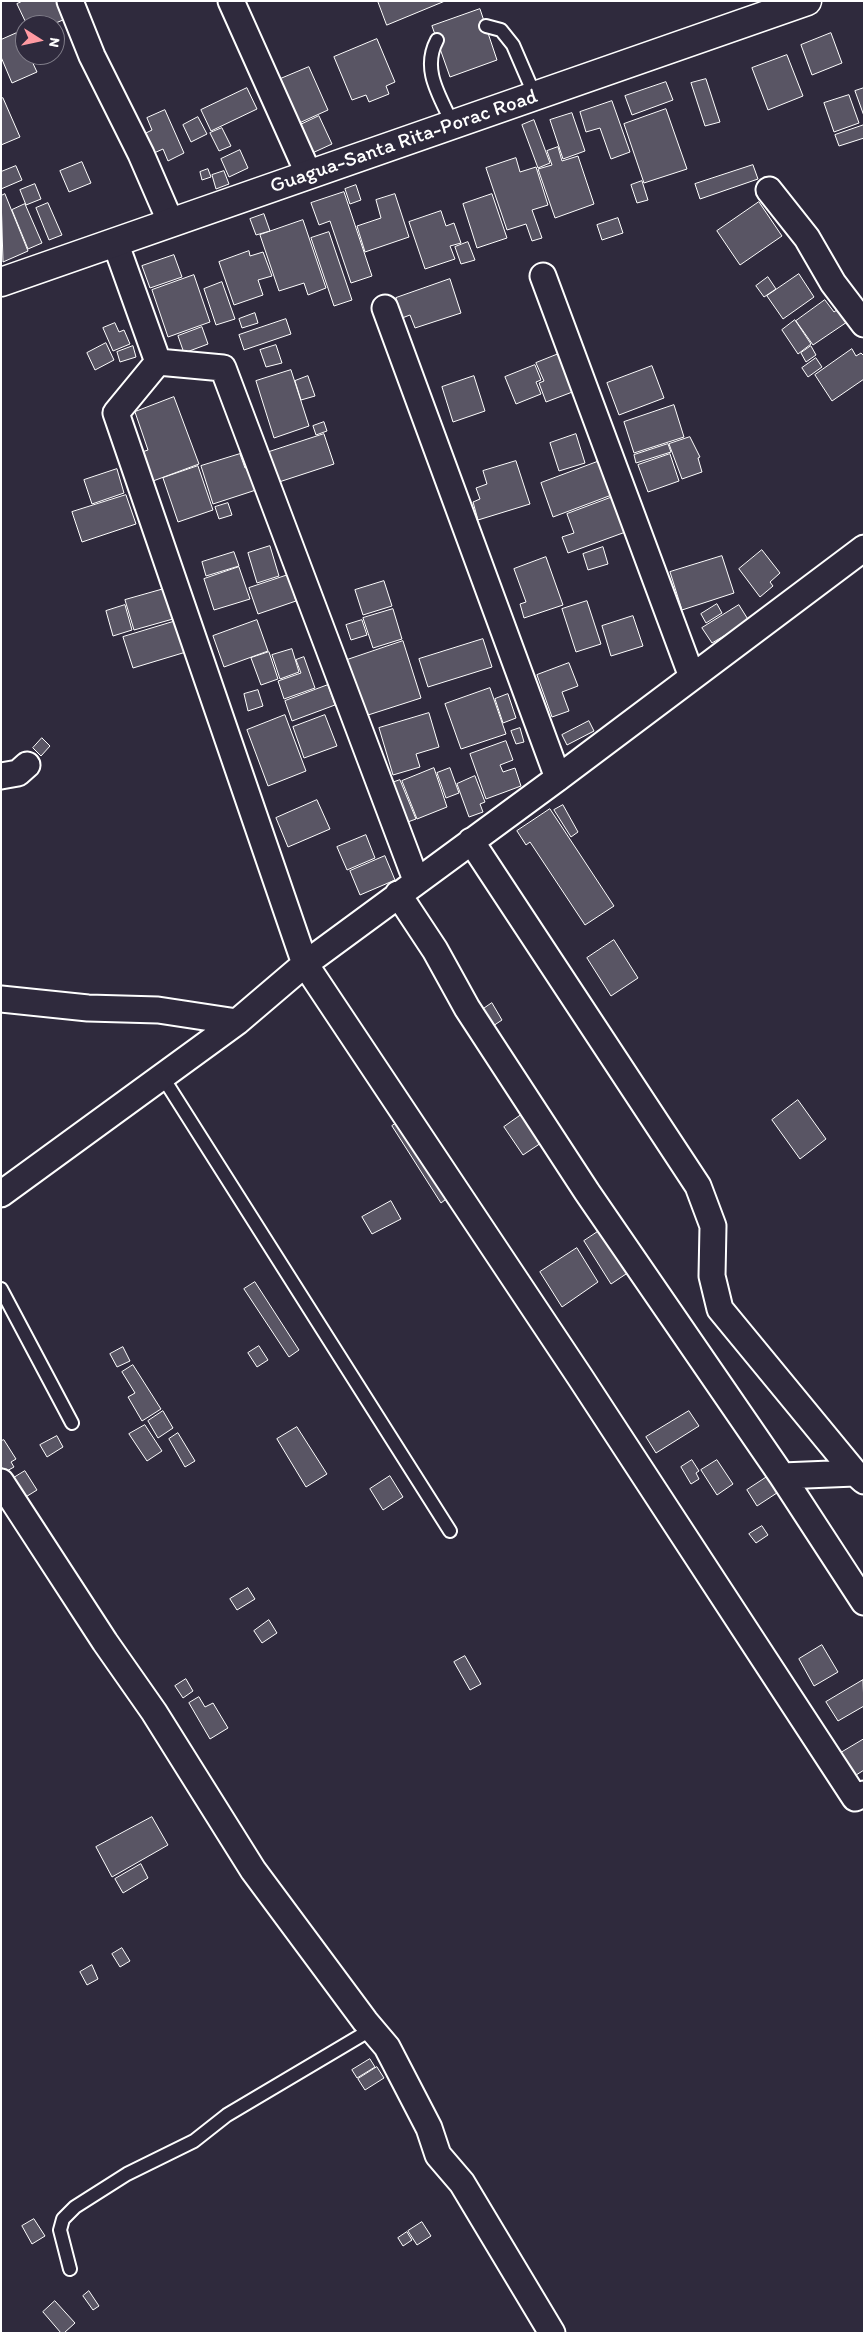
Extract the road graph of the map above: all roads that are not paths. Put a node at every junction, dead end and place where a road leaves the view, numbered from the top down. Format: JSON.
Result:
{"nodes":[{"id":1,"x":70,"y":1,"type":"edge"},
{"id":2,"x":231,"y":1,"type":"edge"},
{"id":3,"x":807,"y":1,"type":"edge"},
{"id":4,"x":486,"y":26,"type":"dead end"},
{"id":5,"x":437,"y":40,"type":"dead end"},
{"id":6,"x":535,"y":96,"type":"junction"},
{"id":7,"x":453,"y":125,"type":"junction"},
{"id":8,"x":309,"y":175,"type":"junction"},
{"id":9,"x":769,"y":190,"type":"dead end"},
{"id":10,"x":171,"y":223,"type":"junction"},
{"id":11,"x":115,"y":242,"type":"junction"},
{"id":12,"x":543,"y":276,"type":"dead end"},
{"id":13,"x":1,"y":282,"type":"edge"},
{"id":14,"x":385,"y":308,"type":"dead end"},
{"id":15,"x":864,"y":324,"type":"edge"},
{"id":16,"x":158,"y":362,"type":"junction"},
{"id":17,"x":864,"y":548,"type":"edge"},
{"id":18,"x":692,"y":677,"type":"junction"},
{"id":19,"x":27,"y":765,"type":"dead end"},
{"id":20,"x":1,"y":776,"type":"edge"},
{"id":21,"x":558,"y":778,"type":"junction"},
{"id":22,"x":471,"y":841,"type":"junction"},
{"id":23,"x":407,"y":887,"type":"junction"},
{"id":24,"x":305,"y":964,"type":"junction"},
{"id":25,"x":1,"y":999,"type":"edge"},
{"id":26,"x":237,"y":1022,"type":"junction"},
{"id":27,"x":162,"y":1076,"type":"junction"},
{"id":28,"x":1,"y":1194,"type":"edge"},
{"id":29,"x":1,"y":1289,"type":"edge"},
{"id":30,"x":72,"y":1423,"type":"dead end"},
{"id":31,"x":782,"y":1476,"type":"junction"},
{"id":32,"x":859,"y":1477,"type":"edge"},
{"id":33,"x":1,"y":1482,"type":"edge"},
{"id":34,"x":450,"y":1531,"type":"dead end"},
{"id":35,"x":864,"y":1602,"type":"edge"},
{"id":36,"x":864,"y":1794,"type":"edge"},
{"id":37,"x":372,"y":2029,"type":"junction"},
{"id":38,"x":70,"y":2269,"type":"dead end"},
{"id":39,"x":552,"y":2333,"type":"edge"}],
"edges":[{"from":1,"to":10,"type":"street"},
{"from":2,"to":8,"type":"street"},
{"from":3,"to":6,"type":"main road","name":"Guagua-Santa Rita-Porac Road"},
{"from":4,"to":6,"type":"lane"},
{"from":5,"to":7,"type":"lane"},
{"from":6,"to":7,"type":"main road","name":"Guagua-Santa Rita-Porac Road"},
{"from":7,"to":8,"type":"main road","name":"Guagua-Santa Rita-Porac Road"},
{"from":8,"to":10,"type":"main road","name":"Guagua-Santa Rita-Porac Road"},
{"from":9,"to":15,"type":"street"},
{"from":10,"to":11,"type":"main road","name":"Guagua-Santa Rita-Porac Road"},
{"from":11,"to":13,"type":"main road","name":"Guagua-Santa Rita-Porac Road"},
{"from":11,"to":16,"type":"street"},
{"from":12,"to":18,"type":"street"},
{"from":14,"to":21,"type":"street"},
{"from":16,"to":23,"type":"street"},
{"from":16,"to":24,"type":"street"},
{"from":17,"to":18,"type":"street"},
{"from":18,"to":21,"type":"street"},
{"from":19,"to":20,"type":"street"},
{"from":21,"to":22,"type":"street"},
{"from":22,"to":23,"type":"street"},
{"from":22,"to":32,"type":"street"},
{"from":23,"to":24,"type":"street"},
{"from":23,"to":31,"type":"street"},
{"from":24,"to":26,"type":"street"},
{"from":24,"to":36,"type":"street"},
{"from":25,"to":26,"type":"street"},
{"from":26,"to":27,"type":"street"},
{"from":27,"to":28,"type":"street"},
{"from":27,"to":34,"type":"lane"},
{"from":29,"to":30,"type":"lane"},
{"from":31,"to":32,"type":"street"},
{"from":31,"to":35,"type":"street"},
{"from":33,"to":37,"type":"street"},
{"from":37,"to":38,"type":"lane"},
{"from":37,"to":39,"type":"street"}]}
